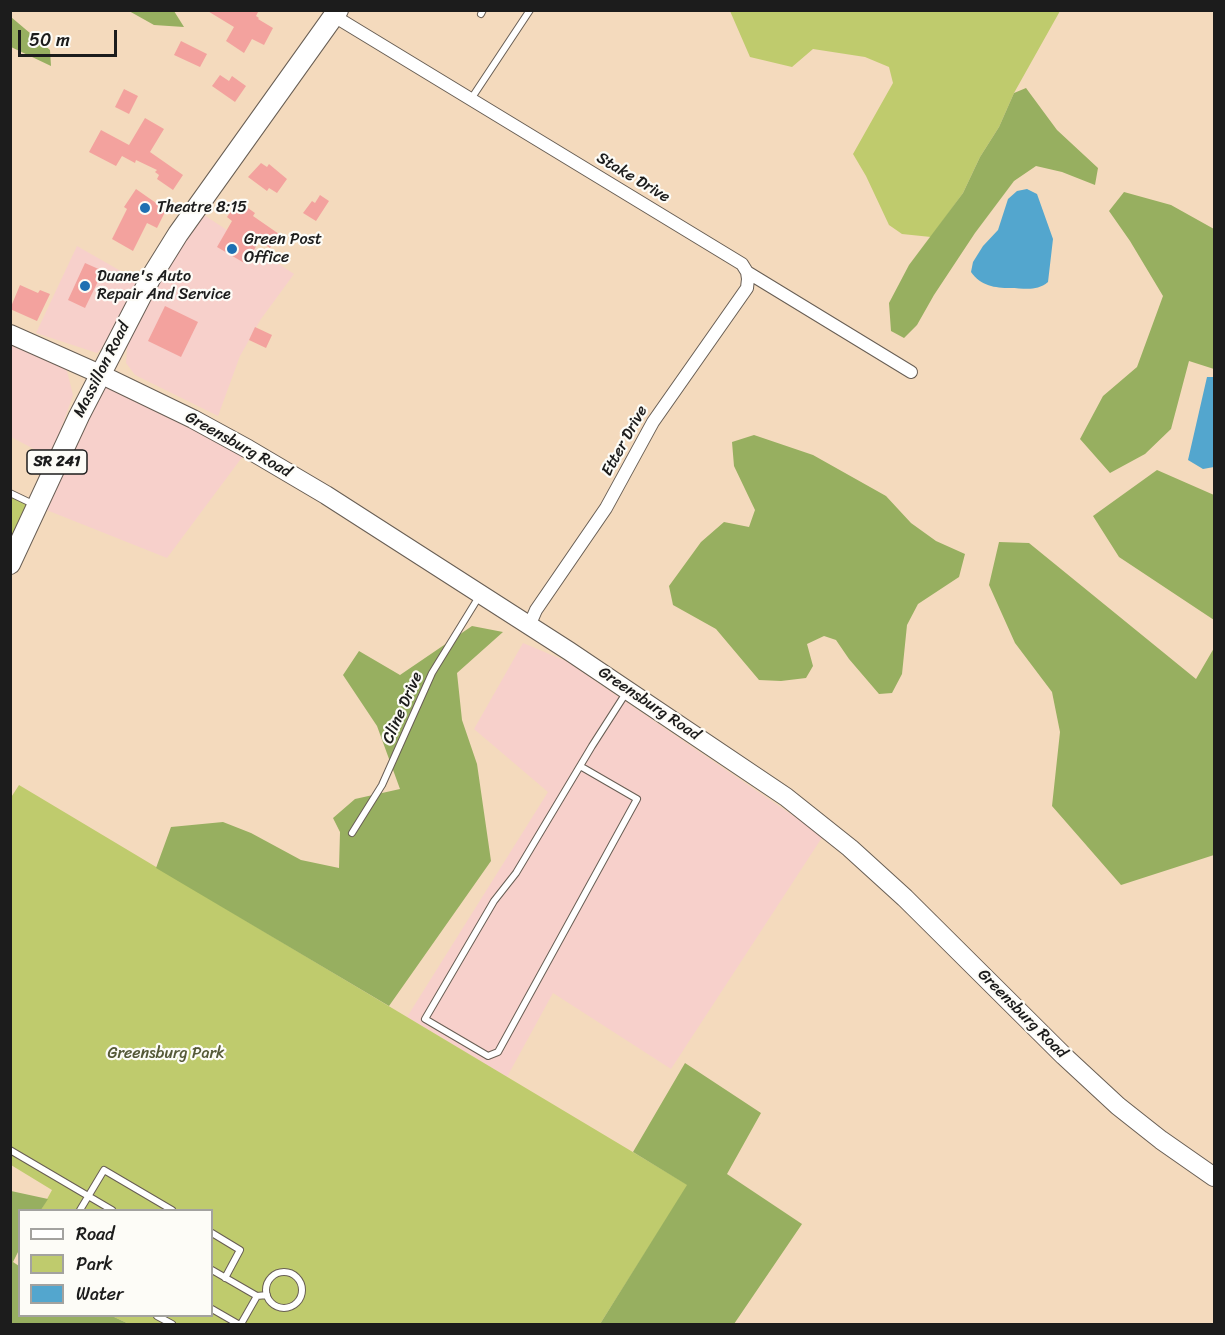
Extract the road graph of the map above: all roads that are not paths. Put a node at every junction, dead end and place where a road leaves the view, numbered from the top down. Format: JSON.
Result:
{"nodes":[{"id":1,"x":530,"y":10,"type":"edge"},
{"id":2,"x":336,"y":13,"type":"edge"},
{"id":3,"x":471,"y":99,"type":"junction"},
{"id":4,"x":747,"y":272,"type":"junction"},
{"id":5,"x":13,"y":338,"type":"edge"},
{"id":6,"x":911,"y":372,"type":"dead end"},
{"id":7,"x":102,"y":375,"type":"junction"},
{"id":8,"x":10,"y":493,"type":"edge"},
{"id":9,"x":38,"y":506,"type":"junction"},
{"id":10,"x":10,"y":564,"type":"edge"},
{"id":11,"x":480,"y":594,"type":"junction"},
{"id":12,"x":529,"y":626,"type":"junction"},
{"id":13,"x":628,"y":690,"type":"junction"},
{"id":14,"x":580,"y":766,"type":"junction"},
{"id":15,"x":352,"y":833,"type":"dead end"},
{"id":16,"x":10,"y":1150,"type":"edge"},
{"id":17,"x":1215,"y":1177,"type":"edge"},
{"id":18,"x":88,"y":1196,"type":"junction"},
{"id":19,"x":81,"y":1209,"type":"edge"},
{"id":20,"x":110,"y":1209,"type":"edge"},
{"id":21,"x":170,"y":1209,"type":"edge"},
{"id":22,"x":213,"y":1234,"type":"edge"},
{"id":23,"x":213,"y":1271,"type":"edge"},
{"id":24,"x":225,"y":1278,"type":"junction"},
{"id":25,"x":267,"y":1295,"type":"junction"},
{"id":26,"x":256,"y":1296,"type":"junction"},
{"id":27,"x":213,"y":1310,"type":"edge"},
{"id":28,"x":239,"y":1324,"type":"edge"}],
"edges":[{"from":1,"to":3,"type":"lane"},
{"from":2,"to":3,"type":"street","name":"Stake Drive"},
{"from":2,"to":7,"type":"main road","name":"Massillon Road","number":"SR 241"},
{"from":3,"to":4,"type":"street","name":"Stake Drive"},
{"from":4,"to":6,"type":"street","name":"Stake Drive"},
{"from":4,"to":12,"type":"street","name":"Etter Drive"},
{"from":5,"to":7,"type":"main road","name":"Greensburg Road"},
{"from":7,"to":9,"type":"main road","name":"Massillon Road","number":"SR 241"},
{"from":7,"to":11,"type":"main road","name":"Greensburg Road"},
{"from":8,"to":9,"type":"lane"},
{"from":9,"to":10,"type":"main road","name":"Massillon Road","number":"SR 241"},
{"from":11,"to":12,"type":"main road","name":"Greensburg Road"},
{"from":11,"to":15,"type":"lane","name":"Cline Drive"},
{"from":12,"to":13,"type":"main road","name":"Greensburg Road"},
{"from":13,"to":14,"type":"lane"},
{"from":13,"to":17,"type":"main road","name":"Greensburg Road"},
{"from":14,"to":14,"type":"lane"},
{"from":16,"to":18,"type":"lane"},
{"from":18,"to":19,"type":"lane"},
{"from":18,"to":20,"type":"lane"},
{"from":18,"to":21,"type":"lane"},
{"from":22,"to":24,"type":"lane"},
{"from":23,"to":24,"type":"lane"},
{"from":24,"to":26,"type":"lane"},
{"from":25,"to":25,"type":"lane"},
{"from":25,"to":26,"type":"lane"},
{"from":26,"to":28,"type":"lane"},
{"from":27,"to":28,"type":"lane"}]}
